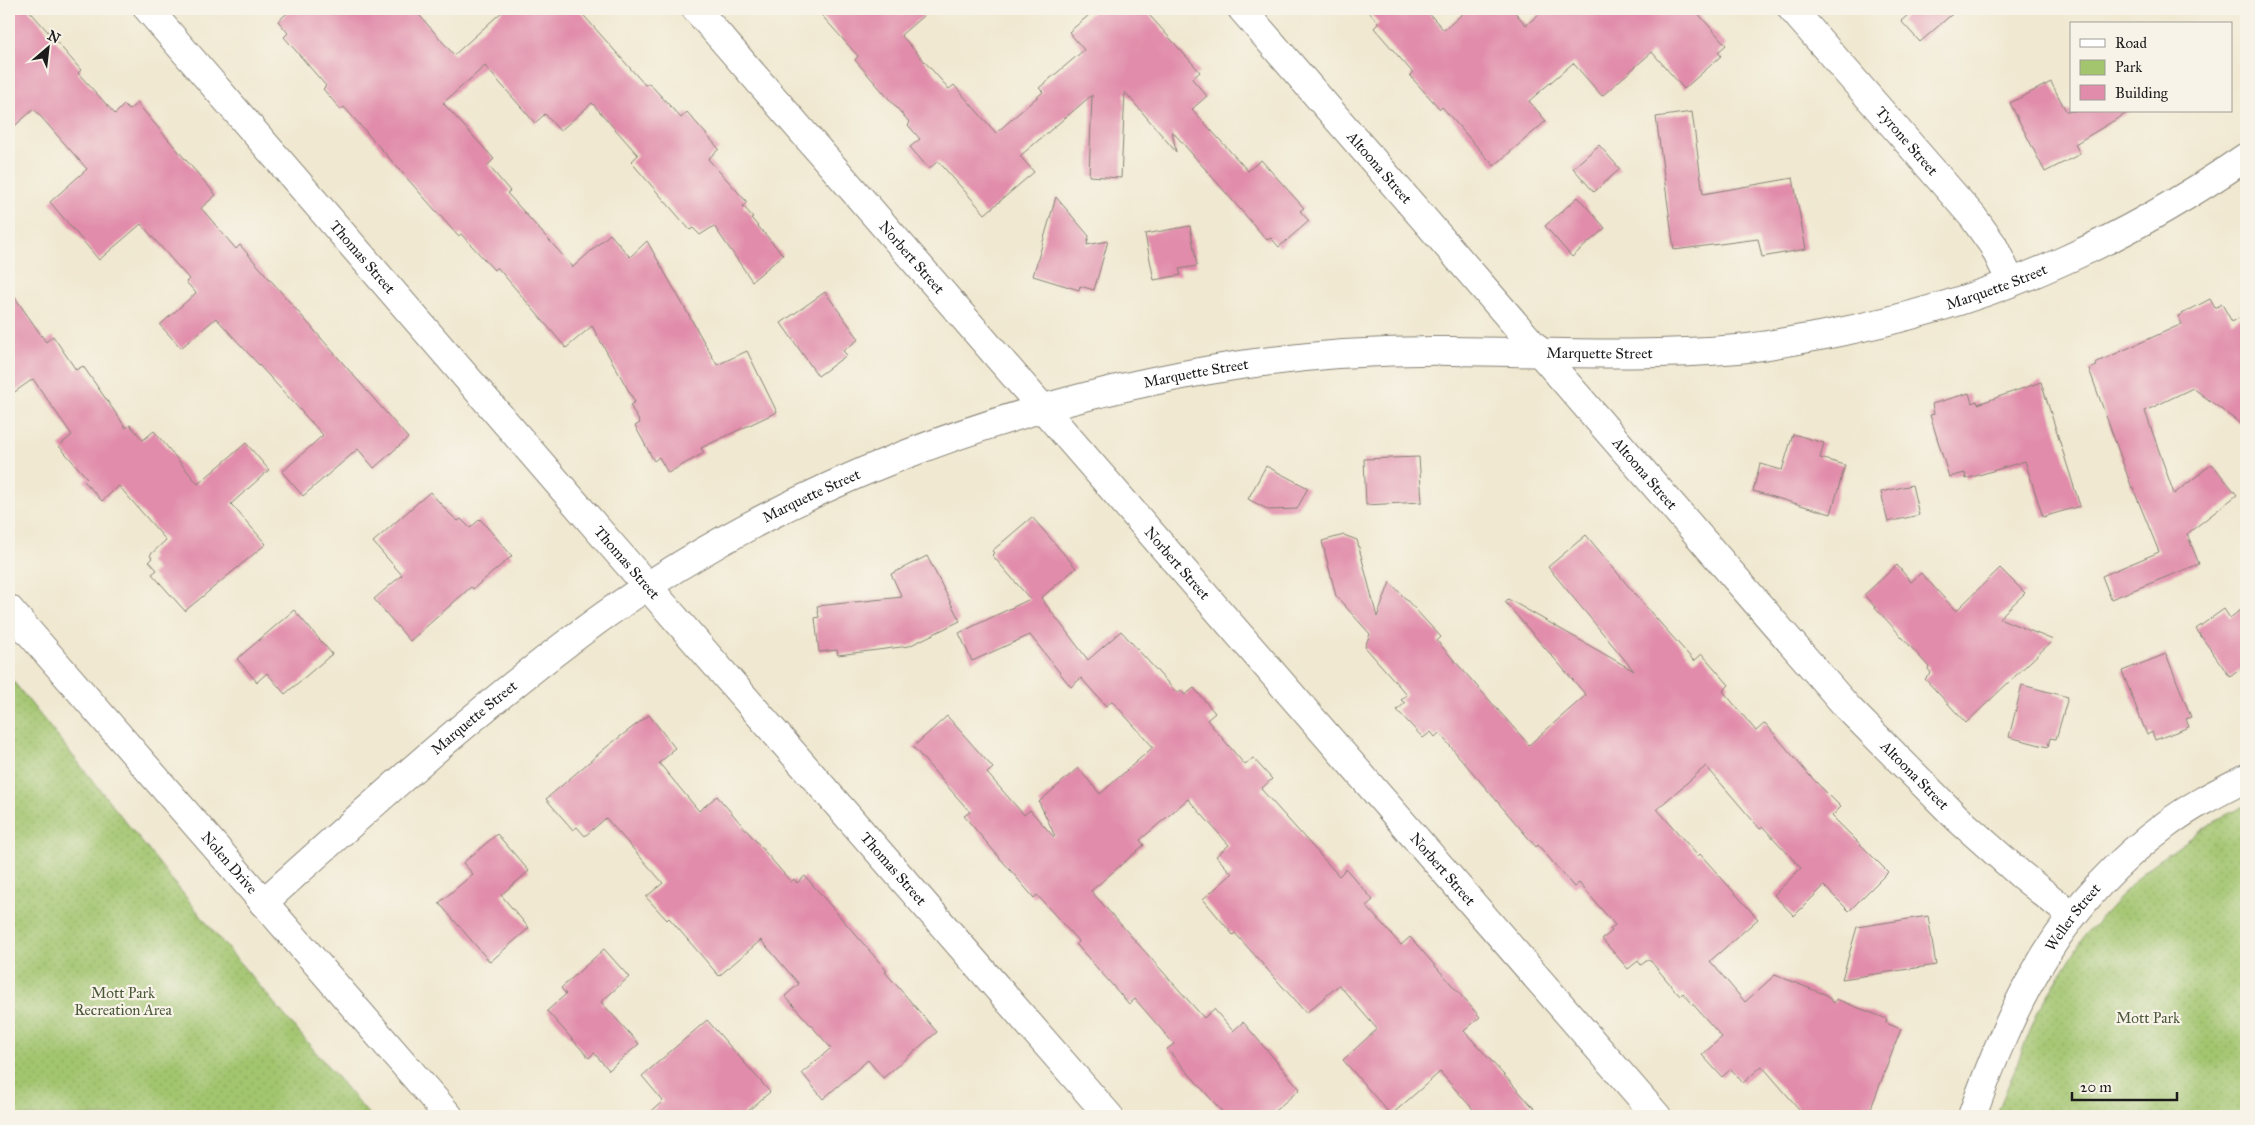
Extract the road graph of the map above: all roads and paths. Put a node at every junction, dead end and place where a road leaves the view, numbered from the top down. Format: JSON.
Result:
{"nodes":[{"id":1,"x":148,"y":9,"type":"edge"},
{"id":2,"x":696,"y":9,"type":"edge"},
{"id":3,"x":1242,"y":9,"type":"edge"},
{"id":4,"x":1792,"y":9,"type":"edge"},
{"id":5,"x":2246,"y":157,"type":"edge"},
{"id":6,"x":2011,"y":282,"type":"junction"},
{"id":7,"x":1540,"y":353,"type":"junction"},
{"id":8,"x":1044,"y":410,"type":"junction"},
{"id":9,"x":648,"y":587,"type":"junction"},
{"id":10,"x":9,"y":609,"type":"edge"},
{"id":11,"x":2246,"y":778,"type":"edge"},
{"id":12,"x":263,"y":903,"type":"junction"},
{"id":13,"x":2072,"y":916,"type":"junction"},
{"id":14,"x":449,"y":1116,"type":"edge"},
{"id":15,"x":1109,"y":1116,"type":"edge"},
{"id":16,"x":1657,"y":1116,"type":"edge"},
{"id":17,"x":1972,"y":1116,"type":"edge"}],
"edges":[{"from":1,"to":9,"type":"street","name":"Thomas Street"},
{"from":2,"to":8,"type":"street","name":"Norbert Street"},
{"from":3,"to":7,"type":"street","name":"Altoona Street"},
{"from":4,"to":6,"type":"street","name":"Tyrone Street"},
{"from":5,"to":6,"type":"street","name":"Marquette Street"},
{"from":6,"to":7,"type":"street","name":"Marquette Street"},
{"from":7,"to":8,"type":"street","name":"Marquette Street"},
{"from":7,"to":13,"type":"street","name":"Altoona Street"},
{"from":8,"to":9,"type":"street","name":"Marquette Street"},
{"from":8,"to":16,"type":"street","name":"Norbert Street"},
{"from":9,"to":12,"type":"street","name":"Marquette Street"},
{"from":9,"to":15,"type":"street","name":"Thomas Street"},
{"from":10,"to":12,"type":"street","name":"Nolen Drive"},
{"from":11,"to":13,"type":"street","name":"Weller Street"},
{"from":12,"to":14,"type":"street","name":"Nolen Drive"},
{"from":13,"to":17,"type":"street","name":"Weller Street"}]}
